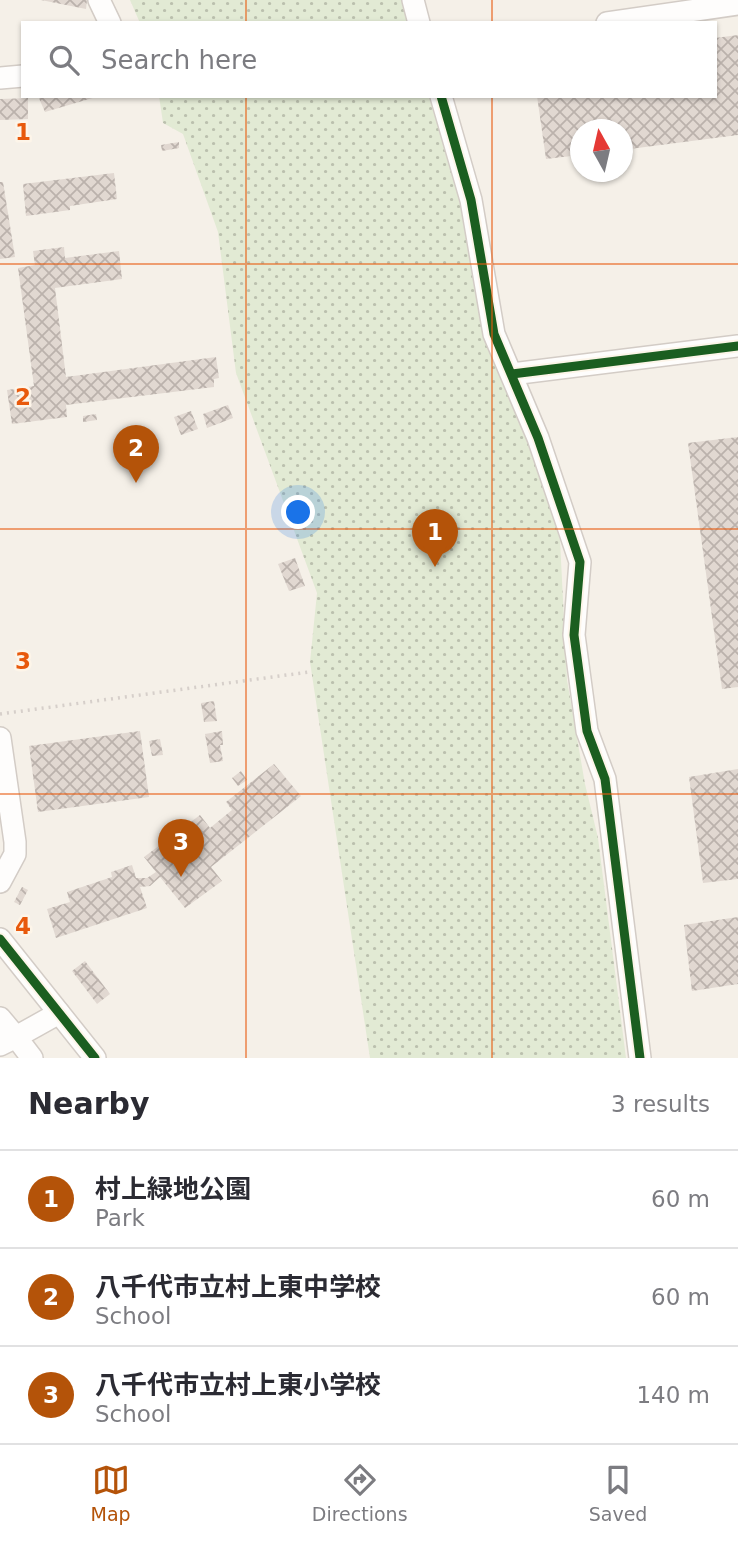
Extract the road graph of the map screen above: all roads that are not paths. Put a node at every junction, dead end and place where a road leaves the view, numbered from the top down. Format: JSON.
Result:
{"nodes":[{"id":1,"x":99,"y":0,"type":"edge"},
{"id":2,"x":412,"y":0,"type":"edge"},
{"id":3,"x":738,"y":4,"type":"edge"},
{"id":4,"x":109,"y":21,"type":"edge"},
{"id":5,"x":418,"y":21,"type":"edge"},
{"id":6,"x":621,"y":21,"type":"edge"},
{"id":7,"x":21,"y":76,"type":"edge"},
{"id":8,"x":0,"y":78,"type":"edge"},
{"id":9,"x":442,"y":98,"type":"edge"},
{"id":10,"x":738,"y":346,"type":"edge"},
{"id":11,"x":512,"y":374,"type":"junction"},
{"id":12,"x":0,"y":738,"type":"edge"},
{"id":13,"x":0,"y":882,"type":"edge"},
{"id":14,"x":0,"y":939,"type":"edge"},
{"id":15,"x":59,"y":1013,"type":"junction"},
{"id":16,"x":0,"y":1018,"type":"edge"},
{"id":17,"x":8,"y":1041,"type":"edge"},
{"id":18,"x":32,"y":1058,"type":"edge"},
{"id":19,"x":94,"y":1058,"type":"edge"},
{"id":20,"x":640,"y":1058,"type":"edge"}],
"edges":[{"from":1,"to":4,"type":"street"},
{"from":2,"to":5,"type":"street"},
{"from":3,"to":6,"type":"street"},
{"from":7,"to":8,"type":"street"},
{"from":9,"to":11,"type":"street"},
{"from":10,"to":11,"type":"street"},
{"from":11,"to":20,"type":"street"},
{"from":12,"to":13,"type":"street"},
{"from":14,"to":15,"type":"street"},
{"from":15,"to":17,"type":"street"},
{"from":15,"to":19,"type":"street"},
{"from":16,"to":17,"type":"street"},
{"from":17,"to":18,"type":"street"}]}
